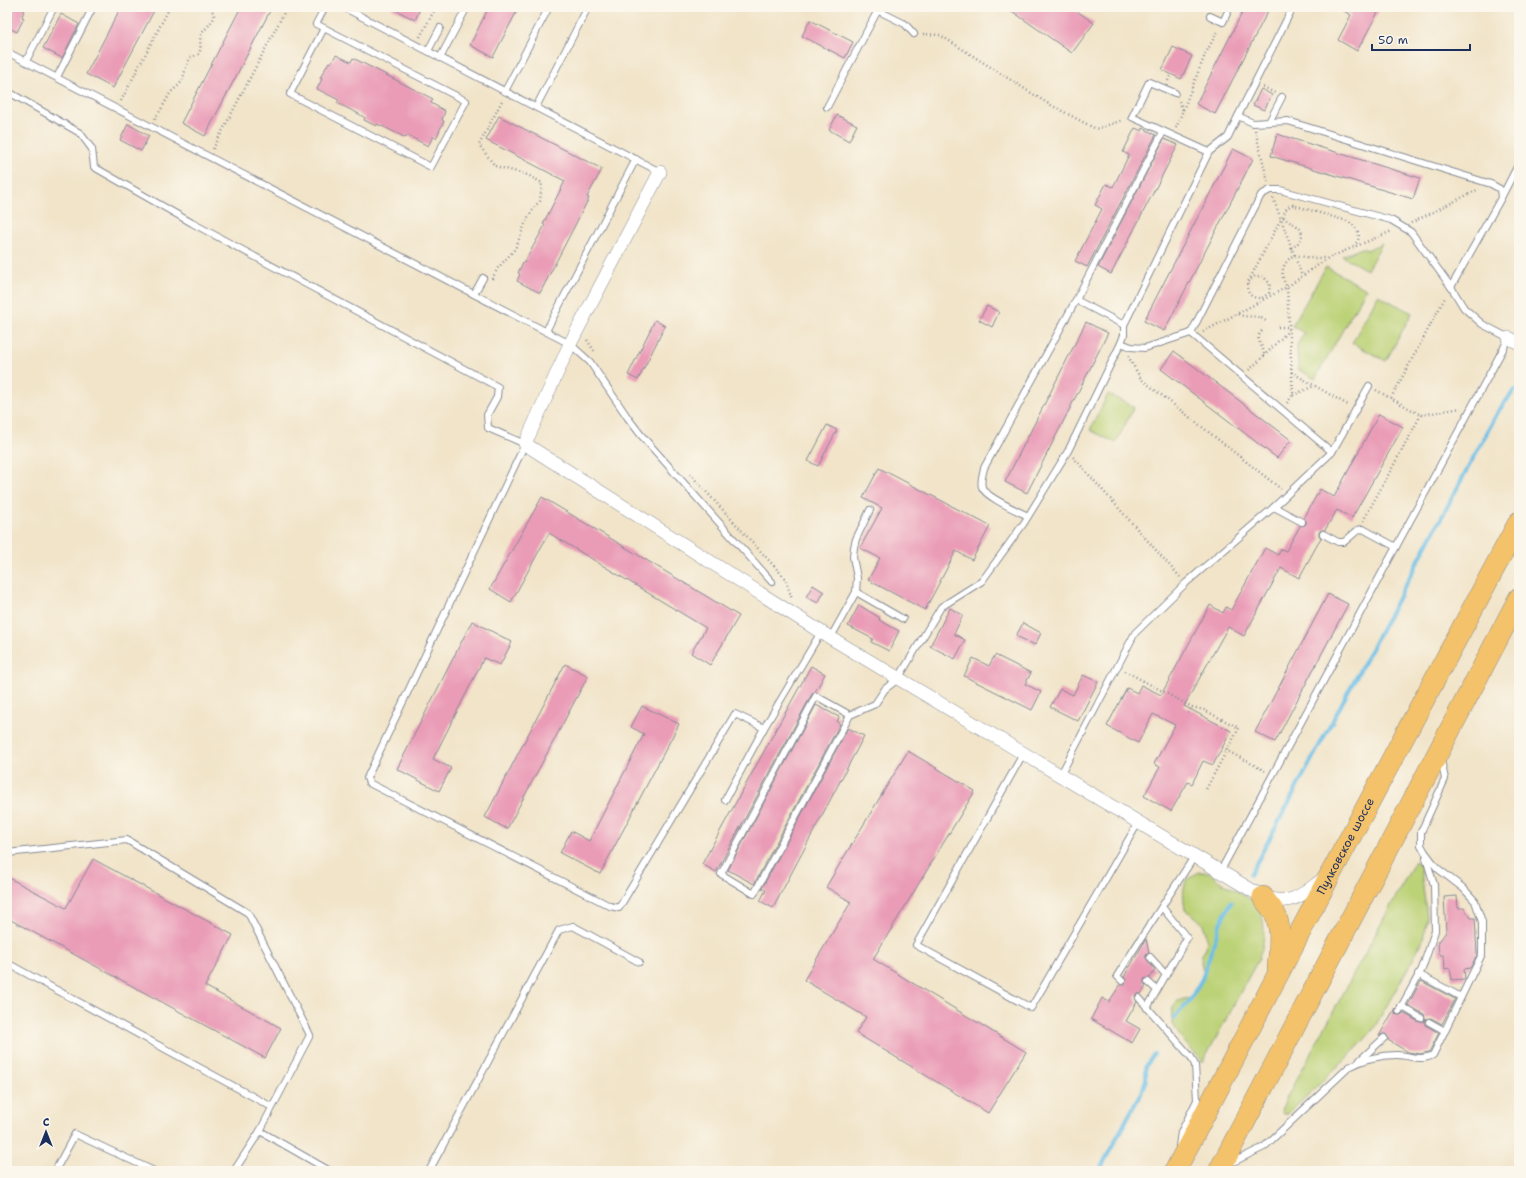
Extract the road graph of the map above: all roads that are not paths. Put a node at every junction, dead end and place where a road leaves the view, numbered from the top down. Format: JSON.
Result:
{"nodes":[{"id":1,"x":54,"y":7,"type":"edge"},
{"id":2,"x":93,"y":7,"type":"edge"},
{"id":3,"x":325,"y":7,"type":"edge"},
{"id":4,"x":343,"y":7,"type":"edge"},
{"id":5,"x":466,"y":7,"type":"edge"},
{"id":6,"x":549,"y":7,"type":"edge"},
{"id":7,"x":588,"y":7,"type":"edge"},
{"id":8,"x":871,"y":7,"type":"edge"},
{"id":9,"x":1230,"y":7,"type":"edge"},
{"id":10,"x":1293,"y":7,"type":"edge"},
{"id":11,"x":878,"y":10,"type":"junction"},
{"id":12,"x":1210,"y":16,"type":"dead end"},
{"id":13,"x":324,"y":28,"type":"junction"},
{"id":14,"x":440,"y":28,"type":"dead end"},
{"id":15,"x":914,"y":34,"type":"road end"},
{"id":16,"x":428,"y":51,"type":"junction"},
{"id":17,"x":7,"y":52,"type":"edge"},
{"id":18,"x":440,"y":58,"type":"junction"},
{"id":19,"x":26,"y":62,"type":"junction"},
{"id":20,"x":57,"y":78,"type":"junction"},
{"id":21,"x":7,"y":91,"type":"edge"},
{"id":22,"x":506,"y":92,"type":"junction"},
{"id":23,"x":1174,"y":93,"type":"road end"},
{"id":24,"x":1282,"y":97,"type":"road end"},
{"id":25,"x":536,"y":107,"type":"junction"},
{"id":26,"x":828,"y":108,"type":"dead end"},
{"id":27,"x":1238,"y":116,"type":"junction"},
{"id":28,"x":1269,"y":122,"type":"junction"},
{"id":29,"x":1163,"y":132,"type":"junction"},
{"id":30,"x":1209,"y":152,"type":"junction"},
{"id":31,"x":636,"y":159,"type":"junction"},
{"id":32,"x":1519,"y":163,"type":"edge"},
{"id":33,"x":660,"y":172,"type":"joint"},
{"id":34,"x":1501,"y":198,"type":"junction"},
{"id":35,"x":483,"y":278,"type":"dead end"},
{"id":36,"x":1451,"y":287,"type":"junction"},
{"id":37,"x":474,"y":294,"type":"junction"},
{"id":38,"x":1076,"y":300,"type":"junction"},
{"id":39,"x":1124,"y":325,"type":"junction"},
{"id":40,"x":546,"y":332,"type":"junction"},
{"id":41,"x":1191,"y":333,"type":"junction"},
{"id":42,"x":1514,"y":340,"type":"edge"},
{"id":43,"x":1121,"y":343,"type":"junction"},
{"id":44,"x":570,"y":344,"type":"junction"},
{"id":45,"x":1369,"y":386,"type":"road end"},
{"id":46,"x":525,"y":444,"type":"junction"},
{"id":47,"x":1332,"y":452,"type":"junction"},
{"id":48,"x":1274,"y":507,"type":"junction"},
{"id":49,"x":870,"y":510,"type":"dead end"},
{"id":50,"x":1028,"y":516,"type":"junction"},
{"id":51,"x":1302,"y":522,"type":"dead end"},
{"id":52,"x":1519,"y":522,"type":"edge"},
{"id":53,"x":1323,"y":534,"type":"dead end"},
{"id":54,"x":1396,"y":547,"type":"junction"},
{"id":55,"x":772,"y":582,"type":"dead end"},
{"id":56,"x":856,"y":592,"type":"junction"},
{"id":57,"x":1519,"y":598,"type":"edge"},
{"id":58,"x":903,"y":618,"type":"dead end"},
{"id":59,"x":826,"y":635,"type":"junction"},
{"id":60,"x":898,"y":679,"type":"junction"},
{"id":61,"x":850,"y":714,"type":"junction"},
{"id":62,"x":764,"y":728,"type":"junction"},
{"id":63,"x":1439,"y":749,"type":"junction"},
{"id":64,"x":1023,"y":754,"type":"junction"},
{"id":65,"x":1060,"y":776,"type":"junction"},
{"id":66,"x":724,"y":800,"type":"dead end"},
{"id":67,"x":1138,"y":823,"type":"junction"},
{"id":68,"x":1425,"y":852,"type":"junction"},
{"id":69,"x":7,"y":853,"type":"edge"},
{"id":70,"x":1194,"y":857,"type":"junction"},
{"id":71,"x":1220,"y":872,"type":"junction"},
{"id":72,"x":1330,"y":875,"type":"junction"},
{"id":73,"x":1262,"y":897,"type":"junction"},
{"id":74,"x":1162,"y":906,"type":"junction"},
{"id":75,"x":1150,"y":957,"type":"dead end"},
{"id":76,"x":640,"y":962,"type":"dead end"},
{"id":77,"x":7,"y":963,"type":"edge"},
{"id":78,"x":1278,"y":974,"type":"junction"},
{"id":79,"x":1418,"y":974,"type":"junction"},
{"id":80,"x":1166,"y":975,"type":"junction"},
{"id":81,"x":1122,"y":981,"type":"dead end"},
{"id":82,"x":1148,"y":982,"type":"dead end"},
{"id":83,"x":1157,"y":990,"type":"junction"},
{"id":84,"x":1461,"y":997,"type":"junction"},
{"id":85,"x":1139,"y":998,"type":"dead end"},
{"id":86,"x":1147,"y":1008,"type":"junction"},
{"id":87,"x":1422,"y":1018,"type":"dead end"},
{"id":88,"x":1429,"y":1022,"type":"dead end"},
{"id":89,"x":1445,"y":1031,"type":"junction"},
{"id":90,"x":1384,"y":1038,"type":"dead end"},
{"id":91,"x":1359,"y":1062,"type":"junction"},
{"id":92,"x":272,"y":1107,"type":"junction"},
{"id":93,"x":260,"y":1131,"type":"junction"},
{"id":94,"x":1220,"y":1169,"type":"edge"},
{"id":95,"x":1176,"y":1170,"type":"edge"},
{"id":96,"x":54,"y":1171,"type":"edge"},
{"id":97,"x":154,"y":1171,"type":"edge"},
{"id":98,"x":234,"y":1171,"type":"edge"},
{"id":99,"x":330,"y":1171,"type":"edge"},
{"id":100,"x":429,"y":1171,"type":"edge"}],
"edges":[{"from":1,"to":19,"type":"lane"},
{"from":2,"to":20,"type":"lane"},
{"from":3,"to":13,"type":"lane"},
{"from":4,"to":16,"type":"lane"},
{"from":5,"to":18,"type":"lane"},
{"from":6,"to":22,"type":"lane"},
{"from":7,"to":25,"type":"lane"},
{"from":8,"to":11,"type":"lane"},
{"from":9,"to":12,"type":"lane"},
{"from":10,"to":27,"type":"lane"},
{"from":11,"to":15,"type":"lane"},
{"from":11,"to":26,"type":"lane"},
{"from":13,"to":13,"type":"lane"},
{"from":14,"to":16,"type":"lane"},
{"from":16,"to":18,"type":"lane"},
{"from":17,"to":19,"type":"lane"},
{"from":18,"to":22,"type":"lane"},
{"from":19,"to":20,"type":"lane"},
{"from":20,"to":37,"type":"lane"},
{"from":21,"to":46,"type":"lane"},
{"from":22,"to":25,"type":"lane"},
{"from":23,"to":29,"type":"lane"},
{"from":24,"to":28,"type":"lane"},
{"from":25,"to":31,"type":"lane"},
{"from":27,"to":28,"type":"lane"},
{"from":27,"to":30,"type":"lane"},
{"from":28,"to":34,"type":"lane"},
{"from":29,"to":30,"type":"lane"},
{"from":29,"to":38,"type":"lane"},
{"from":30,"to":39,"type":"lane"},
{"from":31,"to":33,"type":"lane"},
{"from":31,"to":40,"type":"lane"},
{"from":32,"to":34,"type":"lane"},
{"from":33,"to":44,"type":"street"},
{"from":34,"to":36,"type":"lane"},
{"from":35,"to":37,"type":"lane"},
{"from":36,"to":41,"type":"lane"},
{"from":36,"to":42,"type":"lane"},
{"from":37,"to":40,"type":"lane"},
{"from":38,"to":39,"type":"lane"},
{"from":38,"to":50,"type":"lane"},
{"from":39,"to":43,"type":"lane"},
{"from":40,"to":44,"type":"lane"},
{"from":41,"to":43,"type":"lane"},
{"from":41,"to":47,"type":"lane"},
{"from":42,"to":54,"type":"lane"},
{"from":43,"to":50,"type":"lane"},
{"from":44,"to":46,"type":"street"},
{"from":44,"to":55,"type":"lane"},
{"from":45,"to":47,"type":"lane"},
{"from":46,"to":59,"type":"street"},
{"from":46,"to":62,"type":"lane"},
{"from":47,"to":48,"type":"lane"},
{"from":48,"to":51,"type":"lane"},
{"from":48,"to":65,"type":"lane"},
{"from":49,"to":56,"type":"lane"},
{"from":50,"to":60,"type":"lane"},
{"from":52,"to":72,"type":"highway","name":"Пулковское шоссе"},
{"from":53,"to":54,"type":"lane"},
{"from":54,"to":71,"type":"lane"},
{"from":56,"to":58,"type":"lane"},
{"from":56,"to":59,"type":"lane"},
{"from":57,"to":63,"type":"highway"},
{"from":59,"to":60,"type":"street"},
{"from":59,"to":62,"type":"lane"},
{"from":60,"to":61,"type":"lane"},
{"from":60,"to":64,"type":"street"},
{"from":61,"to":61,"type":"lane"},
{"from":62,"to":66,"type":"lane"},
{"from":63,"to":68,"type":"lane"},
{"from":63,"to":94,"type":"highway"},
{"from":64,"to":65,"type":"street"},
{"from":64,"to":67,"type":"lane"},
{"from":65,"to":67,"type":"street"},
{"from":67,"to":70,"type":"street"},
{"from":68,"to":79,"type":"lane"},
{"from":68,"to":84,"type":"lane"},
{"from":69,"to":92,"type":"lane"},
{"from":70,"to":71,"type":"street"},
{"from":70,"to":74,"type":"lane"},
{"from":71,"to":73,"type":"street"},
{"from":72,"to":73,"type":"street"},
{"from":72,"to":78,"type":"highway","name":"Пулковское шоссе"},
{"from":73,"to":78,"type":"highway"},
{"from":74,"to":80,"type":"lane"},
{"from":74,"to":81,"type":"lane"},
{"from":75,"to":80,"type":"lane"},
{"from":76,"to":100,"type":"lane"},
{"from":77,"to":92,"type":"lane"},
{"from":78,"to":95,"type":"highway","name":"Пулковское шоссе"},
{"from":79,"to":84,"type":"lane"},
{"from":79,"to":87,"type":"lane"},
{"from":80,"to":83,"type":"lane"},
{"from":82,"to":83,"type":"lane"},
{"from":83,"to":86,"type":"lane"},
{"from":84,"to":89,"type":"lane"},
{"from":85,"to":86,"type":"lane"},
{"from":86,"to":95,"type":"lane"},
{"from":88,"to":89,"type":"lane"},
{"from":89,"to":91,"type":"lane"},
{"from":90,"to":91,"type":"lane"},
{"from":91,"to":94,"type":"lane"},
{"from":92,"to":93,"type":"lane"},
{"from":93,"to":98,"type":"lane"},
{"from":93,"to":99,"type":"lane"},
{"from":96,"to":97,"type":"lane"}]}
